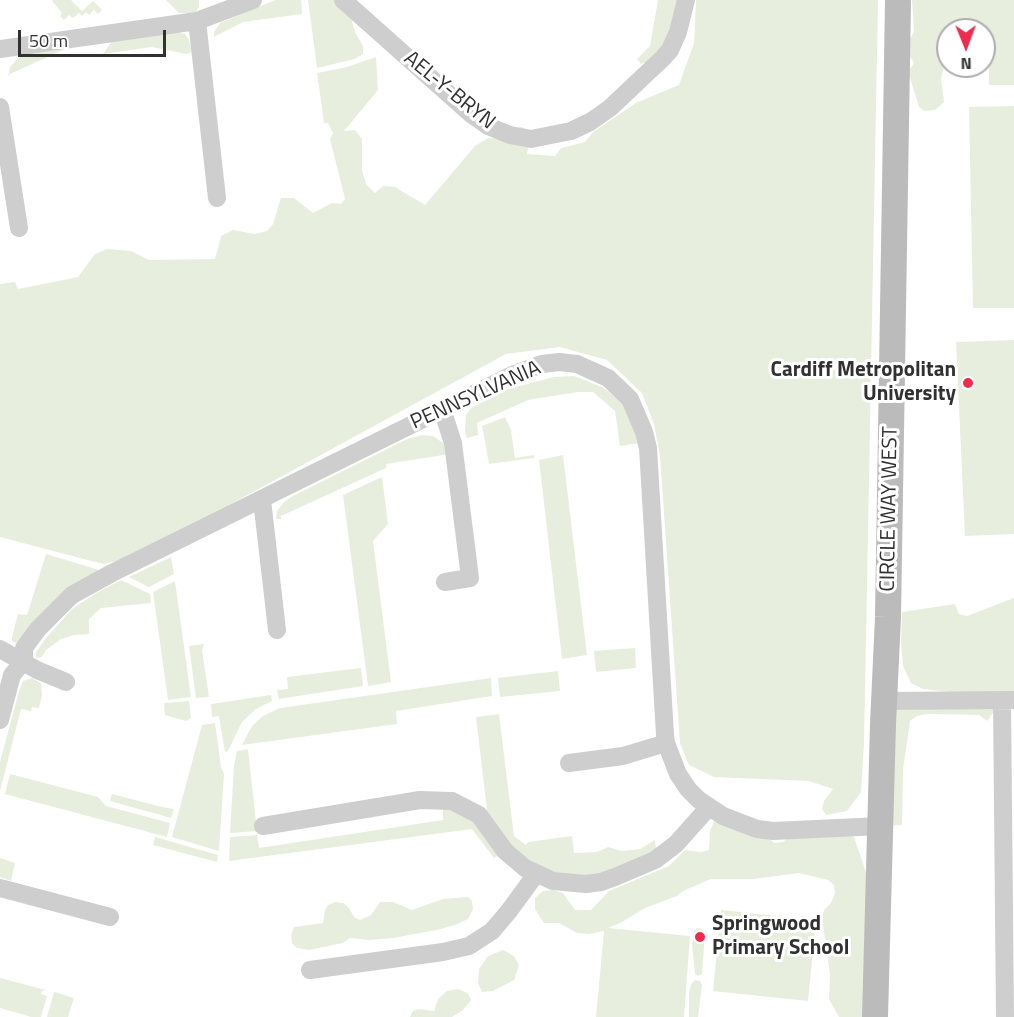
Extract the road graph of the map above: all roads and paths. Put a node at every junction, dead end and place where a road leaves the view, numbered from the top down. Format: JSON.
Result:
{"nodes":[{"id":1,"x":253,"y":0,"type":"edge"},
{"id":2,"x":343,"y":0,"type":"edge"},
{"id":3,"x":686,"y":0,"type":"edge"},
{"id":4,"x":898,"y":0,"type":"edge"},
{"id":5,"x":196,"y":21,"type":"junction"},
{"id":6,"x":0,"y":49,"type":"edge"},
{"id":7,"x":0,"y":107,"type":"edge"},
{"id":8,"x":217,"y":198,"type":"dead end"},
{"id":9,"x":19,"y":228,"type":"dead end"},
{"id":10,"x":442,"y":409,"type":"junction"},
{"id":11,"x":262,"y":500,"type":"junction"},
{"id":12,"x":445,"y":582,"type":"dead end"},
{"id":13,"x":277,"y":630,"type":"dead end"},
{"id":14,"x":0,"y":649,"type":"edge"},
{"id":15,"x":24,"y":661,"type":"junction"},
{"id":16,"x":66,"y":682,"type":"dead end"},
{"id":17,"x":884,"y":700,"type":"junction"},
{"id":18,"x":1008,"y":700,"type":"edge"},
{"id":19,"x":0,"y":720,"type":"edge"},
{"id":20,"x":666,"y":743,"type":"junction"},
{"id":21,"x":568,"y":763,"type":"dead end"},
{"id":22,"x":709,"y":807,"type":"junction"},
{"id":23,"x":263,"y":826,"type":"dead end"},
{"id":24,"x":881,"y":826,"type":"junction"},
{"id":25,"x":536,"y":874,"type":"junction"},
{"id":26,"x":0,"y":888,"type":"edge"},
{"id":27,"x":110,"y":917,"type":"dead end"},
{"id":28,"x":310,"y":970,"type":"dead end"},
{"id":29,"x":875,"y":1017,"type":"edge"},
{"id":30,"x":1005,"y":1017,"type":"edge"}],
"edges":[{"from":1,"to":5,"type":"street"},
{"from":2,"to":3,"type":"street","name":"AEL-Y-BRYN"},
{"from":4,"to":17,"type":"street","name":"CIRCLE WAY WEST"},
{"from":5,"to":6,"type":"street"},
{"from":5,"to":8,"type":"street"},
{"from":7,"to":9,"type":"street"},
{"from":10,"to":11,"type":"street","name":"PENNSYLVANIA"},
{"from":10,"to":12,"type":"street"},
{"from":10,"to":20,"type":"street","name":"PENNSYLVANIA"},
{"from":11,"to":13,"type":"street"},
{"from":11,"to":15,"type":"street","name":"PENNSYLVANIA"},
{"from":14,"to":15,"type":"street"},
{"from":15,"to":16,"type":"street"},
{"from":15,"to":19,"type":"street","name":"PENNSYLVANIA"},
{"from":17,"to":18,"type":"street"},
{"from":17,"to":24,"type":"street","name":"CIRCLE WAY WEST"},
{"from":18,"to":30,"type":"street"},
{"from":20,"to":21,"type":"street"},
{"from":20,"to":22,"type":"street","name":"PENNSYLVANIA"},
{"from":22,"to":24,"type":"street","name":"PENNSYLVANIA"},
{"from":22,"to":25,"type":"street"},
{"from":23,"to":25,"type":"street"},
{"from":24,"to":29,"type":"street","name":"CIRCLE WAY WEST"},
{"from":25,"to":28,"type":"street"},
{"from":26,"to":27,"type":"street"}]}
